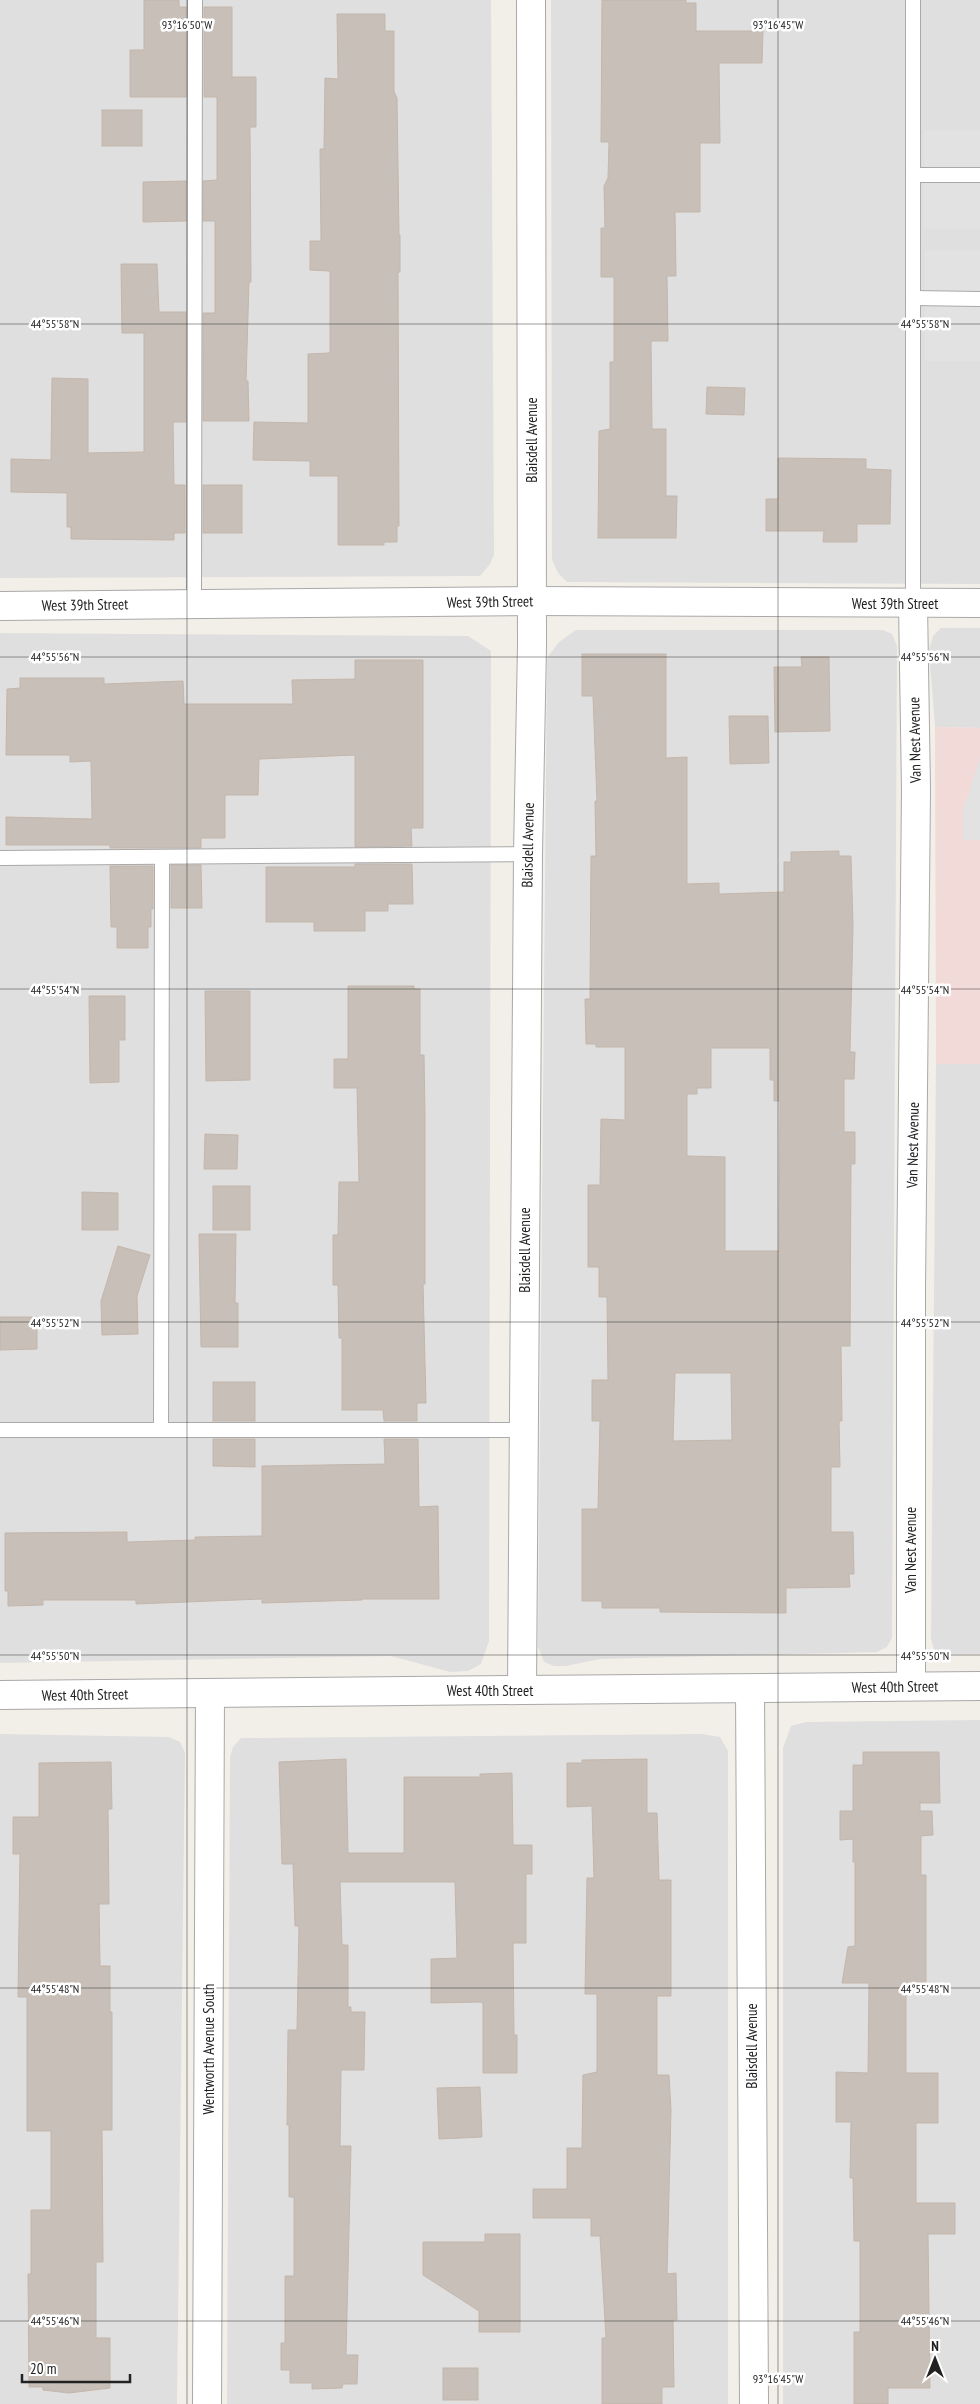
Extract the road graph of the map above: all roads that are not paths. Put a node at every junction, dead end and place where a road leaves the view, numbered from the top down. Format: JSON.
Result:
{"nodes":[{"id":1,"x":195,"y":0,"type":"edge"},
{"id":2,"x":531,"y":0,"type":"edge"},
{"id":3,"x":913,"y":0,"type":"edge"},
{"id":4,"x":913,"y":175,"type":"junction"},
{"id":5,"x":980,"y":175,"type":"edge"},
{"id":6,"x":913,"y":298,"type":"junction"},
{"id":7,"x":980,"y":299,"type":"edge"},
{"id":8,"x":532,"y":601,"type":"junction"},
{"id":9,"x":980,"y":603,"type":"edge"},
{"id":10,"x":194,"y":604,"type":"junction"},
{"id":11,"x":913,"y":604,"type":"junction"},
{"id":12,"x":0,"y":606,"type":"edge"},
{"id":13,"x":528,"y":854,"type":"junction"},
{"id":14,"x":162,"y":857,"type":"junction"},
{"id":15,"x":0,"y":858,"type":"edge"},
{"id":16,"x":161,"y":1429,"type":"junction"},
{"id":17,"x":0,"y":1430,"type":"edge"},
{"id":18,"x":523,"y":1430,"type":"junction"},
{"id":19,"x":911,"y":1686,"type":"junction"},
{"id":20,"x":980,"y":1686,"type":"edge"},
{"id":21,"x":750,"y":1688,"type":"junction"},
{"id":22,"x":522,"y":1690,"type":"junction"},
{"id":23,"x":210,"y":1693,"type":"junction"},
{"id":24,"x":0,"y":1696,"type":"edge"},
{"id":25,"x":207,"y":2404,"type":"edge"},
{"id":26,"x":754,"y":2404,"type":"edge"}],
"edges":[{"from":1,"to":10,"type":"lane"},
{"from":2,"to":8,"type":"street","name":"Blaisdell Avenue"},
{"from":3,"to":4,"type":"lane"},
{"from":4,"to":5,"type":"lane"},
{"from":4,"to":6,"type":"lane"},
{"from":6,"to":7,"type":"lane"},
{"from":6,"to":11,"type":"lane"},
{"from":8,"to":10,"type":"street","name":"West 39th Street"},
{"from":8,"to":11,"type":"street","name":"West 39th Street"},
{"from":8,"to":13,"type":"street","name":"Blaisdell Avenue"},
{"from":9,"to":11,"type":"street","name":"West 39th Street"},
{"from":10,"to":12,"type":"street","name":"West 39th Street"},
{"from":11,"to":19,"type":"street","name":"Van Nest Avenue"},
{"from":13,"to":14,"type":"lane"},
{"from":13,"to":18,"type":"street","name":"Blaisdell Avenue"},
{"from":14,"to":15,"type":"lane"},
{"from":14,"to":16,"type":"lane"},
{"from":16,"to":17,"type":"lane"},
{"from":16,"to":18,"type":"lane"},
{"from":18,"to":22,"type":"street","name":"Blaisdell Avenue"},
{"from":19,"to":20,"type":"street","name":"West 40th Street"},
{"from":19,"to":21,"type":"street","name":"West 40th Street"},
{"from":21,"to":22,"type":"street","name":"West 40th Street"},
{"from":21,"to":26,"type":"street","name":"Blaisdell Avenue"},
{"from":22,"to":23,"type":"street","name":"West 40th Street"},
{"from":23,"to":24,"type":"street","name":"West 40th Street"},
{"from":23,"to":25,"type":"street","name":"Wentworth Avenue South"}]}
